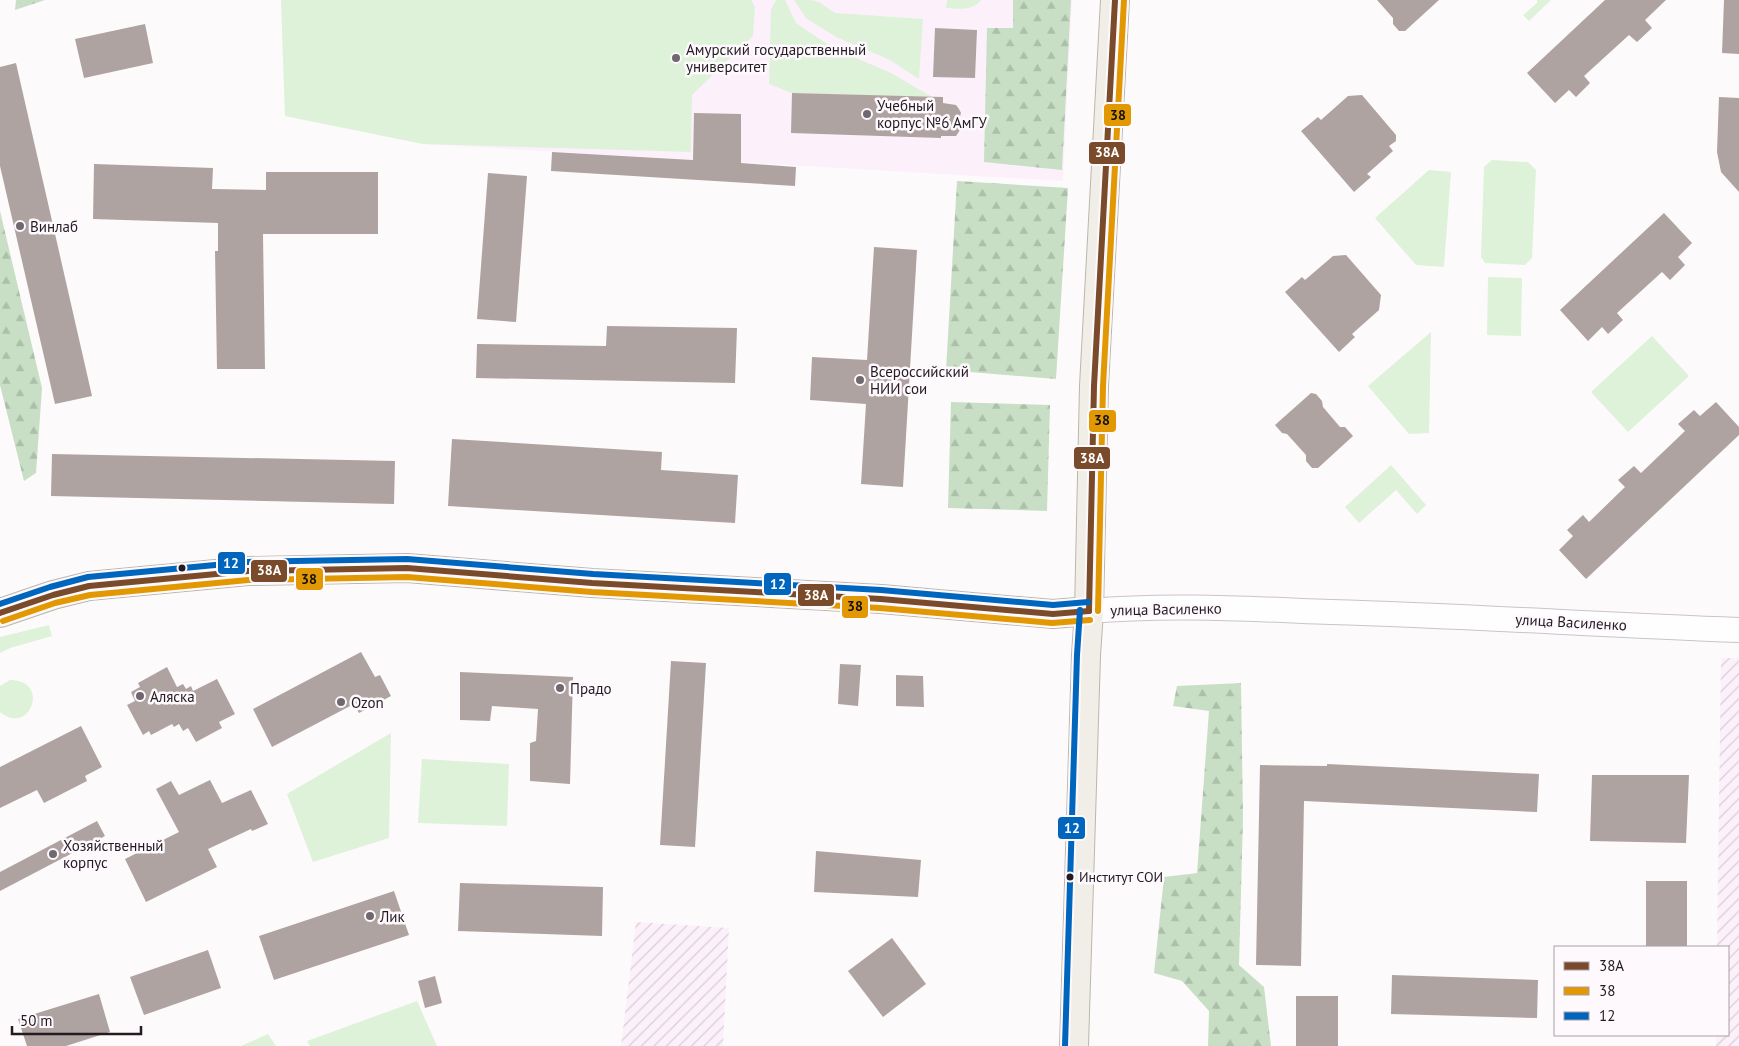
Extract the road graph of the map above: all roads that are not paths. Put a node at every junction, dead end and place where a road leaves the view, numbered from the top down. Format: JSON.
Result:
{"nodes":[{"id":1,"x":1115,"y":0,"type":"edge"},
{"id":2,"x":1090,"y":611,"type":"junction"},
{"id":3,"x":0,"y":613,"type":"edge"},
{"id":4,"x":1739,"y":630,"type":"edge"},
{"id":5,"x":1074,"y":1046,"type":"edge"}],
"edges":[{"from":1,"to":2,"type":"main road"},
{"from":2,"to":3,"type":"main road","name":"улица Василенко"},
{"from":2,"to":4,"type":"street","name":"улица Василенко"},
{"from":2,"to":5,"type":"main road"}]}
